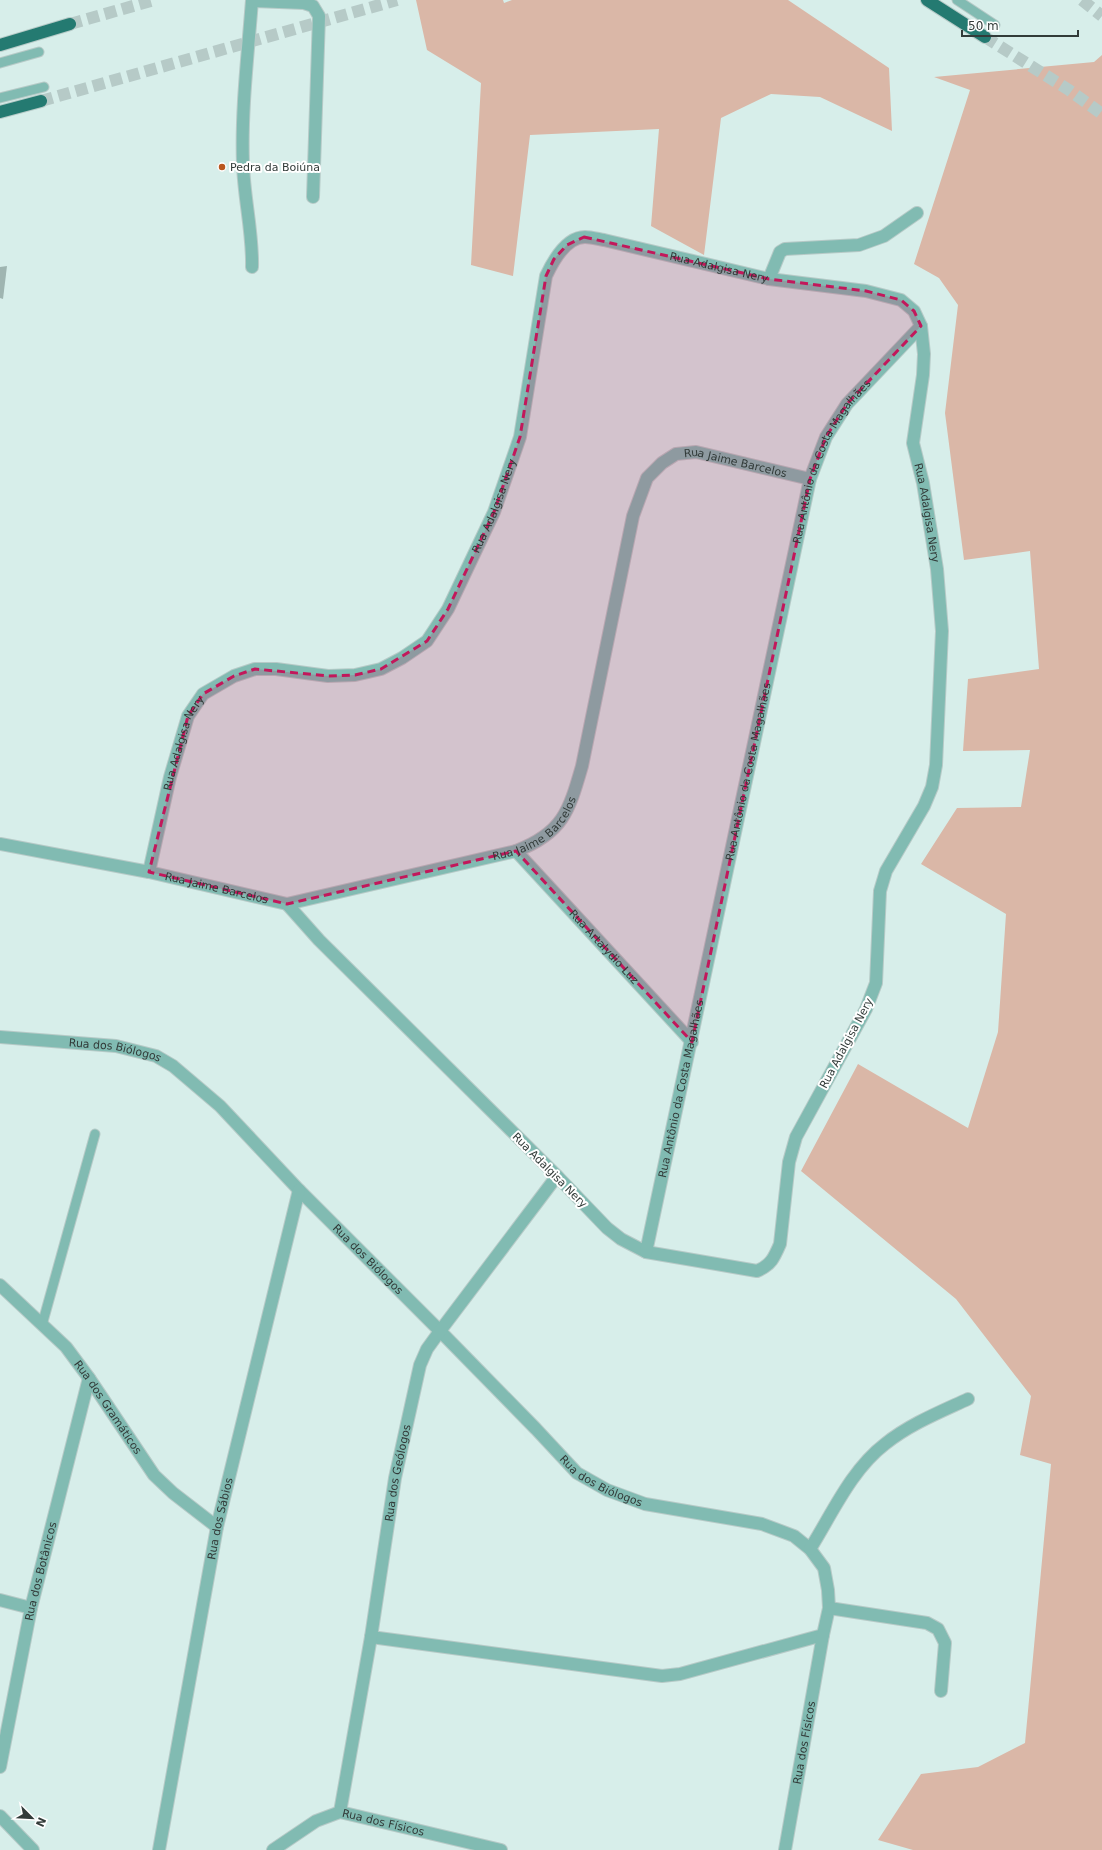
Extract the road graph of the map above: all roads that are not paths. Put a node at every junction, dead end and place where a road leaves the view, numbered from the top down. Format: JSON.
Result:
{"nodes":[{"id":1,"x":252,"y":0,"type":"edge"},
{"id":2,"x":926,"y":0,"type":"edge"},
{"id":3,"x":957,"y":0,"type":"edge"},
{"id":4,"x":70,"y":24,"type":"tunnel mouth"},
{"id":5,"x":995,"y":24,"type":"dead end"},
{"id":6,"x":985,"y":37,"type":"tunnel mouth"},
{"id":7,"x":0,"y":45,"type":"edge"},
{"id":8,"x":39,"y":52,"type":"dead end"},
{"id":9,"x":0,"y":63,"type":"edge"},
{"id":10,"x":44,"y":87,"type":"dead end"},
{"id":11,"x":0,"y":98,"type":"edge"},
{"id":12,"x":41,"y":101,"type":"tunnel mouth"},
{"id":13,"x":0,"y":112,"type":"edge"},
{"id":14,"x":313,"y":197,"type":"dead end"},
{"id":15,"x":917,"y":213,"type":"dead end"},
{"id":16,"x":252,"y":267,"type":"dead end"},
{"id":17,"x":768,"y":279,"type":"junction"},
{"id":18,"x":921,"y":326,"type":"junction"},
{"id":19,"x":810,"y":479,"type":"junction"},
{"id":20,"x":0,"y":844,"type":"edge"},
{"id":21,"x":516,"y":851,"type":"junction"},
{"id":22,"x":148,"y":872,"type":"junction"},
{"id":23,"x":287,"y":904,"type":"junction"},
{"id":24,"x":0,"y":1036,"type":"edge"},
{"id":25,"x":692,"y":1042,"type":"junction"},
{"id":26,"x":95,"y":1134,"type":"dead end"},
{"id":27,"x":557,"y":1176,"type":"junction"},
{"id":28,"x":299,"y":1190,"type":"junction"},
{"id":29,"x":646,"y":1252,"type":"junction"},
{"id":30,"x":0,"y":1285,"type":"edge"},
{"id":31,"x":42,"y":1325,"type":"junction"},
{"id":32,"x":440,"y":1331,"type":"junction"},
{"id":33,"x":90,"y":1378,"type":"junction"},
{"id":34,"x":968,"y":1399,"type":"dead end"},
{"id":35,"x":217,"y":1527,"type":"junction"},
{"id":36,"x":810,"y":1550,"type":"junction"},
{"id":37,"x":0,"y":1600,"type":"edge"},
{"id":38,"x":31,"y":1608,"type":"junction"},
{"id":39,"x":829,"y":1608,"type":"junction"},
{"id":40,"x":823,"y":1635,"type":"junction"},
{"id":41,"x":371,"y":1636,"type":"junction"},
{"id":42,"x":941,"y":1691,"type":"dead end"},
{"id":43,"x":0,"y":1767,"type":"edge"},
{"id":44,"x":340,"y":1812,"type":"junction"},
{"id":45,"x":0,"y":1816,"type":"edge"},
{"id":46,"x":463,"y":1846,"type":"edge"},
{"id":47,"x":33,"y":1850,"type":"edge"},
{"id":48,"x":159,"y":1850,"type":"edge"},
{"id":49,"x":273,"y":1850,"type":"edge"},
{"id":50,"x":501,"y":1850,"type":"edge"},
{"id":51,"x":785,"y":1850,"type":"edge"}],
"edges":[{"from":1,"to":14,"type":"street"},
{"from":1,"to":16,"type":"street"},
{"from":2,"to":6,"type":"highway"},
{"from":3,"to":5,"type":"lane"},
{"from":4,"to":7,"type":"highway"},
{"from":8,"to":9,"type":"lane"},
{"from":10,"to":11,"type":"lane"},
{"from":12,"to":13,"type":"highway"},
{"from":15,"to":17,"type":"street"},
{"from":17,"to":18,"type":"street","name":"Rua Adalgisa Nery"},
{"from":17,"to":22,"type":"street","name":"Rua Adalgisa Nery"},
{"from":18,"to":19,"type":"street","name":"Rua Antônio da Costa Magalhães"},
{"from":18,"to":29,"type":"street","name":"Rua Adalgisa Nery"},
{"from":19,"to":21,"type":"street","name":"Rua Jaime Barcelos"},
{"from":19,"to":25,"type":"street","name":"Rua Antônio da Costa Magalhães"},
{"from":20,"to":22,"type":"street","name":"Rua Jaime Barcelos"},
{"from":21,"to":23,"type":"street","name":"Rua Jaime Barcelos"},
{"from":21,"to":25,"type":"street","name":"Rua Artalydio Luz"},
{"from":22,"to":23,"type":"street","name":"Rua Jaime Barcelos"},
{"from":23,"to":27,"type":"street","name":"Rua Adalgisa Nery"},
{"from":24,"to":28,"type":"street","name":"Rua dos Biólogos"},
{"from":25,"to":29,"type":"street","name":"Rua Antônio da Costa Magalhães"},
{"from":26,"to":31,"type":"lane"},
{"from":27,"to":29,"type":"street","name":"Rua Adalgisa Nery"},
{"from":27,"to":32,"type":"street","name":"Rua dos Geólogos"},
{"from":28,"to":32,"type":"street","name":"Rua dos Biólogos"},
{"from":28,"to":35,"type":"street","name":"Rua dos Sábios"},
{"from":30,"to":31,"type":"street","name":"Rua dos Gramáticos"},
{"from":31,"to":33,"type":"street","name":"Rua dos Gramáticos"},
{"from":32,"to":36,"type":"street","name":"Rua dos Biólogos"},
{"from":32,"to":41,"type":"street","name":"Rua dos Geólogos"},
{"from":33,"to":35,"type":"street","name":"Rua dos Gramáticos"},
{"from":33,"to":38,"type":"street","name":"Rua dos Botânicos"},
{"from":34,"to":36,"type":"street"},
{"from":35,"to":48,"type":"street","name":"Rua dos Sábios"},
{"from":36,"to":39,"type":"street","name":"Rua dos Biólogos"},
{"from":37,"to":38,"type":"street"},
{"from":38,"to":43,"type":"street","name":"Rua dos Botânicos"},
{"from":39,"to":40,"type":"street","name":"Rua dos Biólogos"},
{"from":39,"to":42,"type":"street"},
{"from":40,"to":41,"type":"street"},
{"from":40,"to":51,"type":"street","name":"Rua dos Físicos"},
{"from":41,"to":44,"type":"street","name":"Rua dos Geólogos"},
{"from":44,"to":46,"type":"street","name":"Rua dos Físicos"},
{"from":44,"to":49,"type":"street","name":"Rua dos Físicos"},
{"from":45,"to":47,"type":"street"},
{"from":46,"to":50,"type":"street","name":"Rua dos Físicos"}]}
